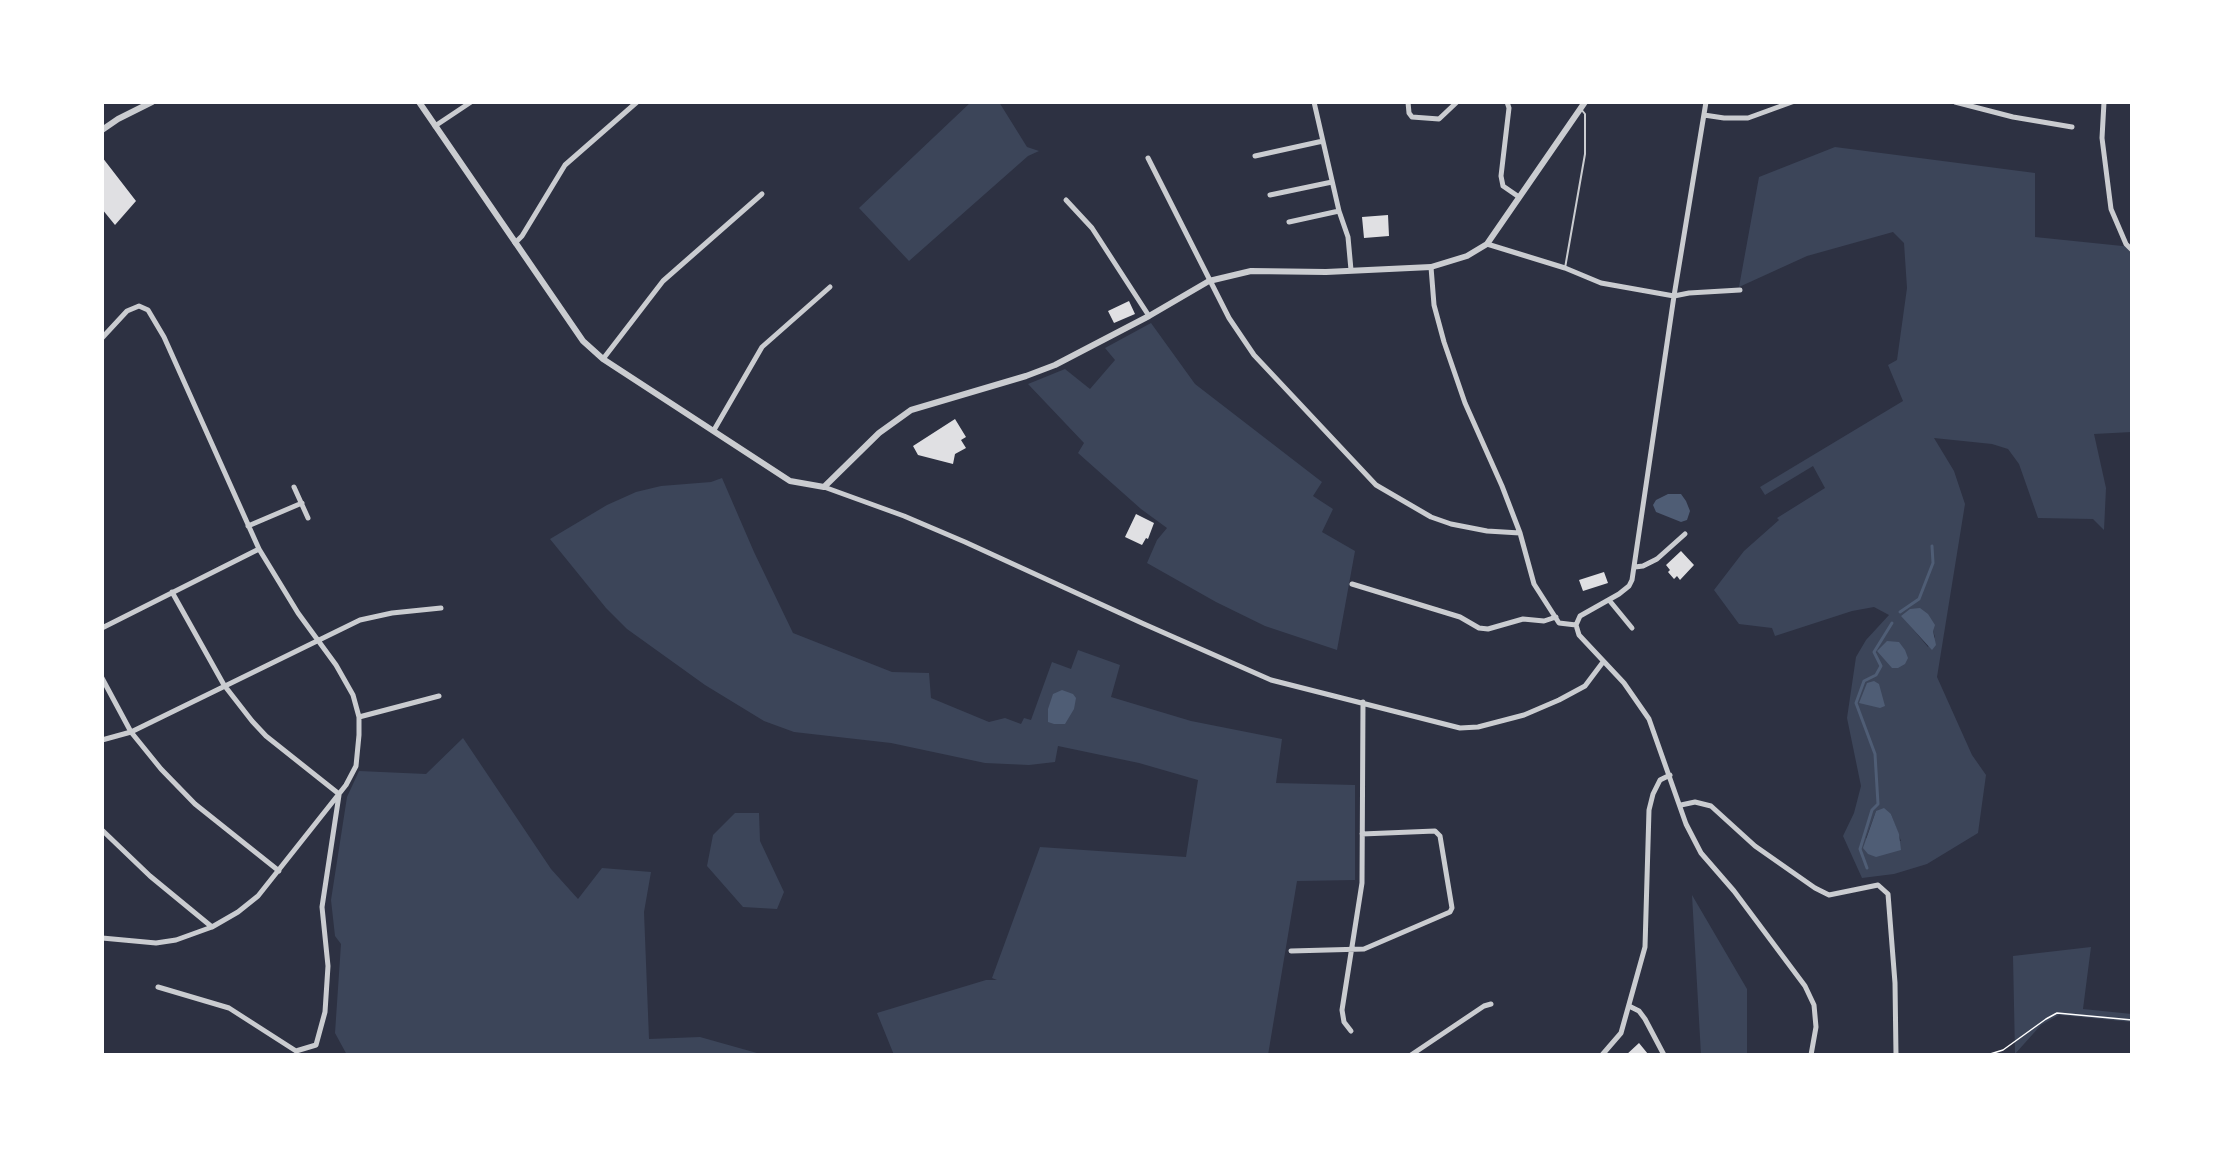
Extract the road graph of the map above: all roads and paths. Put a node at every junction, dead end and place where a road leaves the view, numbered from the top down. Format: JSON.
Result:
{"nodes":[{"id":1,"x":152,"y":102,"type":"edge"},
{"id":2,"x":419,"y":102,"type":"edge"},
{"id":3,"x":471,"y":102,"type":"edge"},
{"id":4,"x":637,"y":102,"type":"edge"},
{"id":5,"x":1314,"y":102,"type":"edge"},
{"id":6,"x":1408,"y":102,"type":"edge"},
{"id":7,"x":1457,"y":102,"type":"edge"},
{"id":8,"x":1507,"y":102,"type":"edge"},
{"id":9,"x":1585,"y":102,"type":"edge"},
{"id":10,"x":1706,"y":102,"type":"edge"},
{"id":11,"x":1792,"y":102,"type":"edge"},
{"id":12,"x":1955,"y":102,"type":"edge"},
{"id":13,"x":2104,"y":102,"type":"edge"},
{"id":14,"x":1581,"y":108,"type":"junction"},
{"id":15,"x":1704,"y":115,"type":"junction"},
{"id":16,"x":435,"y":126,"type":"junction"},
{"id":17,"x":2072,"y":127,"type":"dead end"},
{"id":18,"x":102,"y":130,"type":"edge"},
{"id":19,"x":1323,"y":141,"type":"junction"},
{"id":20,"x":1255,"y":156,"type":"dead end"},
{"id":21,"x":1148,"y":158,"type":"dead end"},
{"id":22,"x":1332,"y":182,"type":"junction"},
{"id":23,"x":762,"y":194,"type":"dead end"},
{"id":24,"x":1270,"y":195,"type":"dead end"},
{"id":25,"x":1520,"y":198,"type":"junction"},
{"id":26,"x":1066,"y":201,"type":"dead end"},
{"id":27,"x":1339,"y":212,"type":"junction"},
{"id":28,"x":1289,"y":222,"type":"dead end"},
{"id":29,"x":515,"y":243,"type":"junction"},
{"id":30,"x":1486,"y":244,"type":"junction"},
{"id":31,"x":2132,"y":250,"type":"edge"},
{"id":32,"x":1431,"y":267,"type":"junction"},
{"id":33,"x":1565,"y":268,"type":"junction"},
{"id":34,"x":1351,"y":270,"type":"junction"},
{"id":35,"x":1209,"y":281,"type":"junction"},
{"id":36,"x":830,"y":287,"type":"dead end"},
{"id":37,"x":1740,"y":290,"type":"dead end"},
{"id":38,"x":1674,"y":296,"type":"junction"},
{"id":39,"x":1149,"y":316,"type":"junction"},
{"id":40,"x":102,"y":338,"type":"edge"},
{"id":41,"x":603,"y":359,"type":"junction"},
{"id":42,"x":714,"y":429,"type":"junction"},
{"id":43,"x":294,"y":486,"type":"dead end"},
{"id":44,"x":825,"y":487,"type":"junction"},
{"id":45,"x":302,"y":503,"type":"junction"},
{"id":46,"x":308,"y":518,"type":"dead end"},
{"id":47,"x":248,"y":526,"type":"junction"},
{"id":48,"x":1520,"y":532,"type":"junction"},
{"id":49,"x":1685,"y":534,"type":"dead end"},
{"id":50,"x":259,"y":549,"type":"junction"},
{"id":51,"x":1635,"y":567,"type":"junction"},
{"id":52,"x":1352,"y":584,"type":"dead end"},
{"id":53,"x":172,"y":592,"type":"junction"},
{"id":54,"x":1609,"y":600,"type":"junction"},
{"id":55,"x":441,"y":608,"type":"dead end"},
{"id":56,"x":1556,"y":617,"type":"junction"},
{"id":57,"x":1576,"y":625,"type":"junction"},
{"id":58,"x":102,"y":628,"type":"edge"},
{"id":59,"x":1632,"y":628,"type":"dead end"},
{"id":60,"x":318,"y":639,"type":"junction"},
{"id":61,"x":1604,"y":662,"type":"junction"},
{"id":62,"x":102,"y":678,"type":"edge"},
{"id":63,"x":224,"y":685,"type":"junction"},
{"id":64,"x":439,"y":696,"type":"dead end"},
{"id":65,"x":1363,"y":702,"type":"junction"},
{"id":66,"x":359,"y":717,"type":"junction"},
{"id":67,"x":131,"y":732,"type":"junction"},
{"id":68,"x":102,"y":740,"type":"edge"},
{"id":69,"x":1670,"y":775,"type":"junction"},
{"id":70,"x":339,"y":794,"type":"junction"},
{"id":71,"x":1681,"y":805,"type":"junction"},
{"id":72,"x":102,"y":830,"type":"edge"},
{"id":73,"x":1362,"y":834,"type":"junction"},
{"id":74,"x":279,"y":871,"type":"junction"},
{"id":75,"x":212,"y":927,"type":"junction"},
{"id":76,"x":102,"y":938,"type":"edge"},
{"id":77,"x":1351,"y":950,"type":"junction"},
{"id":78,"x":1291,"y":951,"type":"dead end"},
{"id":79,"x":158,"y":987,"type":"dead end"},
{"id":80,"x":1491,"y":1004,"type":"dead end"},
{"id":81,"x":1629,"y":1006,"type":"junction"},
{"id":82,"x":2132,"y":1020,"type":"edge"},
{"id":83,"x":1351,"y":1031,"type":"dead end"},
{"id":84,"x":1411,"y":1055,"type":"edge"},
{"id":85,"x":1602,"y":1055,"type":"edge"},
{"id":86,"x":1664,"y":1055,"type":"edge"},
{"id":87,"x":1810,"y":1055,"type":"edge"},
{"id":88,"x":1896,"y":1055,"type":"edge"},
{"id":89,"x":1987,"y":1055,"type":"edge"}],
"edges":[{"from":1,"to":18,"type":"street"},
{"from":2,"to":16,"type":"street"},
{"from":3,"to":16,"type":"street"},
{"from":4,"to":29,"type":"street"},
{"from":5,"to":19,"type":"street"},
{"from":6,"to":7,"type":"street"},
{"from":8,"to":25,"type":"street"},
{"from":9,"to":14,"type":"street"},
{"from":10,"to":15,"type":"street"},
{"from":11,"to":15,"type":"street"},
{"from":12,"to":17,"type":"street"},
{"from":13,"to":31,"type":"street"},
{"from":14,"to":25,"type":"street"},
{"from":14,"to":33,"type":"lane"},
{"from":15,"to":38,"type":"street"},
{"from":16,"to":29,"type":"street"},
{"from":19,"to":20,"type":"street"},
{"from":19,"to":22,"type":"street"},
{"from":21,"to":35,"type":"street"},
{"from":22,"to":24,"type":"street"},
{"from":22,"to":27,"type":"street"},
{"from":23,"to":41,"type":"street"},
{"from":25,"to":30,"type":"street"},
{"from":26,"to":39,"type":"street"},
{"from":27,"to":28,"type":"street"},
{"from":27,"to":34,"type":"street"},
{"from":29,"to":41,"type":"street"},
{"from":30,"to":32,"type":"street"},
{"from":30,"to":33,"type":"street"},
{"from":32,"to":34,"type":"street"},
{"from":32,"to":48,"type":"street"},
{"from":33,"to":38,"type":"street"},
{"from":34,"to":35,"type":"street"},
{"from":35,"to":39,"type":"street"},
{"from":35,"to":48,"type":"street"},
{"from":36,"to":42,"type":"street"},
{"from":37,"to":38,"type":"street"},
{"from":38,"to":51,"type":"street"},
{"from":39,"to":44,"type":"street"},
{"from":40,"to":47,"type":"street"},
{"from":41,"to":42,"type":"street"},
{"from":42,"to":44,"type":"street"},
{"from":43,"to":45,"type":"street"},
{"from":44,"to":65,"type":"street"},
{"from":45,"to":46,"type":"street"},
{"from":45,"to":47,"type":"street"},
{"from":47,"to":50,"type":"street"},
{"from":48,"to":56,"type":"street"},
{"from":49,"to":51,"type":"street"},
{"from":50,"to":53,"type":"street"},
{"from":50,"to":60,"type":"street"},
{"from":51,"to":54,"type":"street"},
{"from":52,"to":56,"type":"street"},
{"from":53,"to":58,"type":"street"},
{"from":53,"to":63,"type":"street"},
{"from":54,"to":57,"type":"street"},
{"from":54,"to":59,"type":"street"},
{"from":55,"to":60,"type":"street"},
{"from":56,"to":57,"type":"street"},
{"from":57,"to":61,"type":"street"},
{"from":60,"to":63,"type":"street"},
{"from":60,"to":66,"type":"street"},
{"from":61,"to":65,"type":"street"},
{"from":61,"to":69,"type":"street"},
{"from":62,"to":67,"type":"street"},
{"from":63,"to":67,"type":"street"},
{"from":63,"to":70,"type":"street"},
{"from":64,"to":66,"type":"street"},
{"from":65,"to":73,"type":"street"},
{"from":66,"to":70,"type":"street"},
{"from":67,"to":68,"type":"street"},
{"from":67,"to":74,"type":"street"},
{"from":69,"to":71,"type":"street"},
{"from":69,"to":81,"type":"street"},
{"from":70,"to":74,"type":"street"},
{"from":70,"to":79,"type":"street"},
{"from":71,"to":87,"type":"street"},
{"from":71,"to":88,"type":"street"},
{"from":72,"to":75,"type":"street"},
{"from":73,"to":77,"type":"street"},
{"from":73,"to":77,"type":"street"},
{"from":74,"to":75,"type":"street"},
{"from":75,"to":76,"type":"street"},
{"from":77,"to":78,"type":"street"},
{"from":77,"to":83,"type":"street"},
{"from":80,"to":84,"type":"street"},
{"from":81,"to":85,"type":"street"},
{"from":81,"to":86,"type":"street"},
{"from":82,"to":89,"type":"path"}]}
